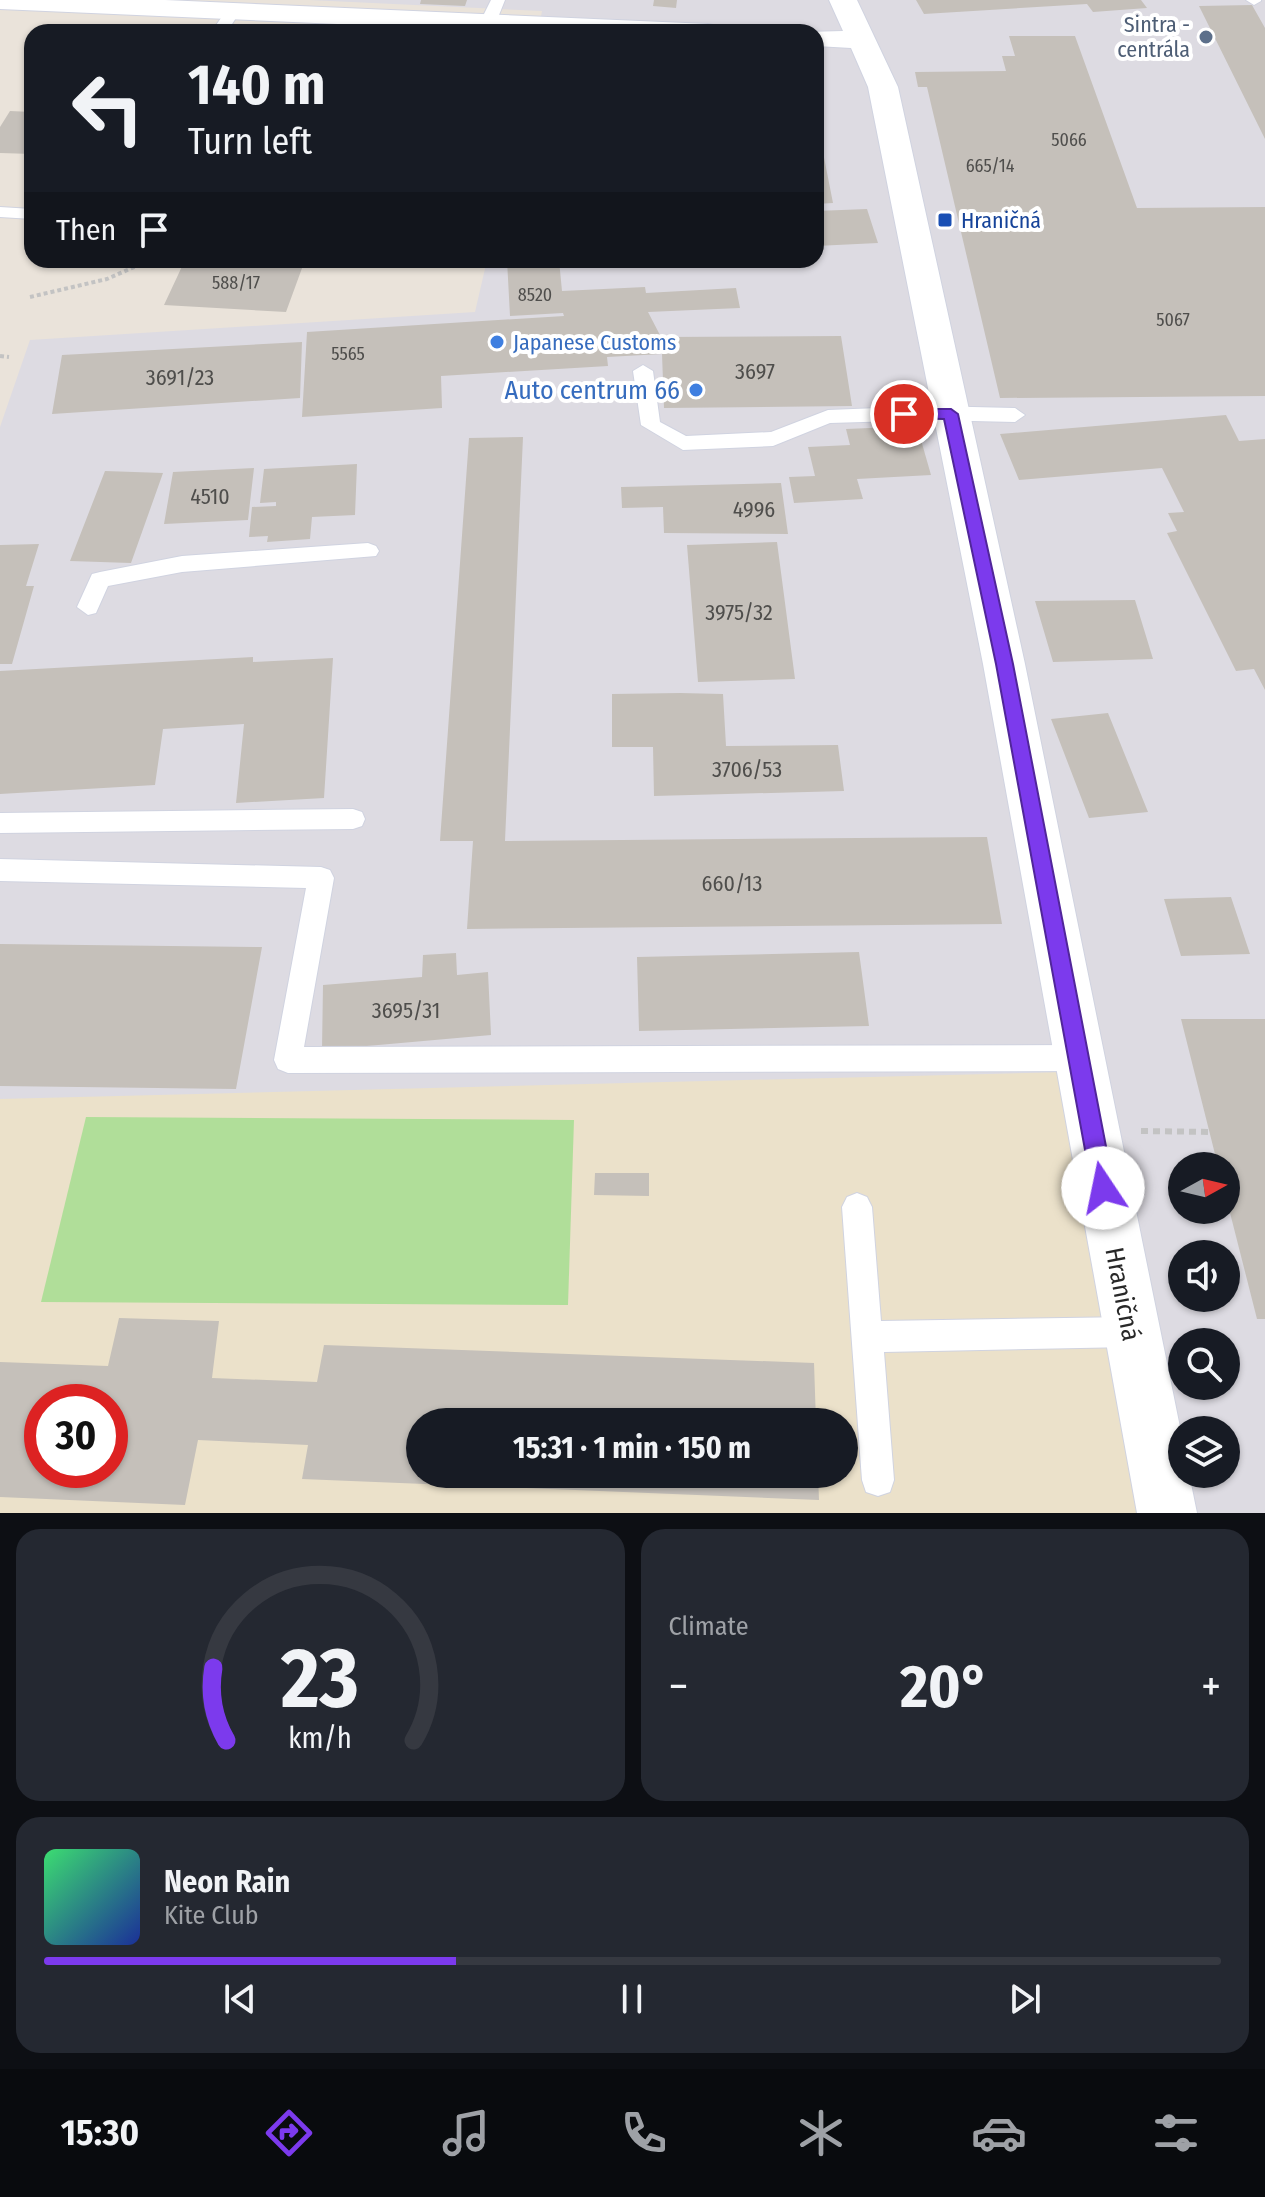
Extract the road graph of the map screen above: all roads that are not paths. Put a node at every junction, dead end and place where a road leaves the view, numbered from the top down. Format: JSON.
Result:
{"nodes":[{"id":1,"x":843,"y":0,"type":"edge"},
{"id":2,"x":0,"y":1,"type":"edge"},
{"id":3,"x":142,"y":3,"type":"edge"},
{"id":4,"x":493,"y":10,"type":"edge"},
{"id":5,"x":227,"y":21,"type":"edge"},
{"id":6,"x":516,"y":24,"type":"edge"},
{"id":7,"x":824,"y":38,"type":"edge"},
{"id":8,"x":860,"y":40,"type":"junction"},
{"id":9,"x":0,"y":212,"type":"edge"},
{"id":10,"x":24,"y":214,"type":"edge"},
{"id":11,"x":643,"y":371,"type":"dead end"},
{"id":12,"x":951,"y":414,"type":"junction"},
{"id":13,"x":1015,"y":415,"type":"dead end"},
{"id":14,"x":368,"y":551,"type":"dead end"},
{"id":15,"x":88,"y":607,"type":"dead end"},
{"id":16,"x":353,"y":819,"type":"dead end"},
{"id":17,"x":0,"y":823,"type":"edge"},
{"id":18,"x":0,"y":870,"type":"edge"},
{"id":19,"x":1078,"y":1058,"type":"junction"},
{"id":20,"x":857,"y":1207,"type":"dead end"},
{"id":21,"x":1131,"y":1332,"type":"junction"},
{"id":22,"x":868,"y":1337,"type":"junction"},
{"id":23,"x":878,"y":1480,"type":"dead end"},
{"id":24,"x":1167,"y":1513,"type":"edge"}],
"edges":[{"from":1,"to":8,"type":"street","name":"Hraničná"},
{"from":2,"to":3,"type":"street"},
{"from":3,"to":5,"type":"street"},
{"from":4,"to":5,"type":"street"},
{"from":4,"to":6,"type":"street"},
{"from":7,"to":8,"type":"street"},
{"from":8,"to":12,"type":"street","name":"Hraničná"},
{"from":9,"to":10,"type":"lane"},
{"from":11,"to":12,"type":"lane"},
{"from":12,"to":13,"type":"lane"},
{"from":12,"to":19,"type":"street","name":"Hraničná"},
{"from":14,"to":15,"type":"lane"},
{"from":16,"to":17,"type":"lane"},
{"from":18,"to":19,"type":"lane"},
{"from":19,"to":21,"type":"street","name":"Hraničná"},
{"from":20,"to":22,"type":"lane"},
{"from":21,"to":22,"type":"lane"},
{"from":21,"to":24,"type":"street","name":"Hraničná"},
{"from":22,"to":23,"type":"lane"}]}
